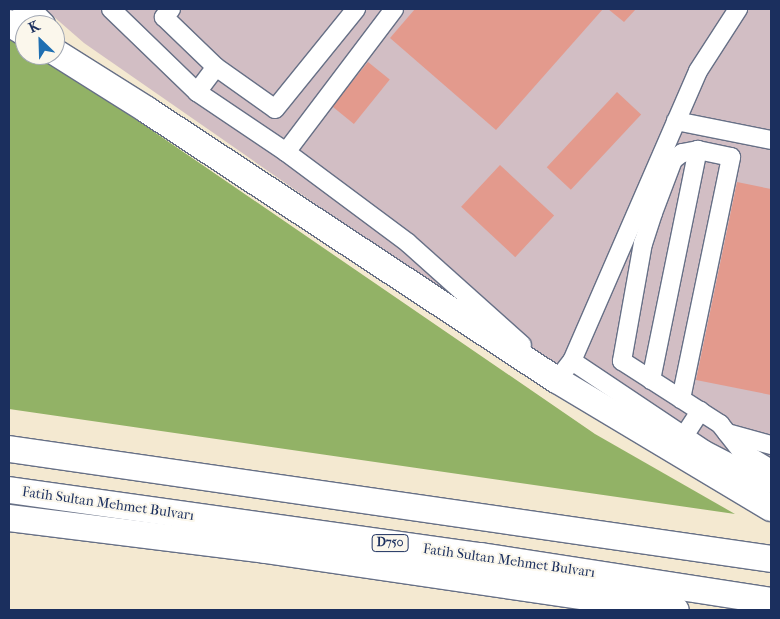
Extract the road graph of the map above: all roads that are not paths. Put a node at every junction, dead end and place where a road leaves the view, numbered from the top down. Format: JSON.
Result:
{"nodes":[{"id":1,"x":111,"y":9,"type":"edge"},
{"id":2,"x":171,"y":9,"type":"edge"},
{"id":3,"x":356,"y":9,"type":"edge"},
{"id":4,"x":394,"y":9,"type":"edge"},
{"id":5,"x":738,"y":9,"type":"edge"},
{"id":6,"x":65,"y":43,"type":"edge"},
{"id":7,"x":65,"y":58,"type":"edge"},
{"id":8,"x":216,"y":67,"type":"junction"},
{"id":9,"x":197,"y":92,"type":"junction"},
{"id":10,"x":147,"y":110,"type":"junction"},
{"id":11,"x":676,"y":121,"type":"junction"},
{"id":12,"x":771,"y":140,"type":"edge"},
{"id":13,"x":698,"y":150,"type":"junction"},
{"id":14,"x":286,"y":152,"type":"junction"},
{"id":15,"x":564,"y":371,"type":"junction"},
{"id":16,"x":651,"y":380,"type":"junction"},
{"id":17,"x":681,"y":399,"type":"junction"},
{"id":18,"x":700,"y":411,"type":"junction"},
{"id":19,"x":724,"y":428,"type":"junction"},
{"id":20,"x":684,"y":436,"type":"junction"},
{"id":21,"x":771,"y":445,"type":"edge"},
{"id":22,"x":9,"y":450,"type":"edge"},
{"id":23,"x":705,"y":450,"type":"junction"},
{"id":24,"x":771,"y":468,"type":"edge"},
{"id":25,"x":771,"y":484,"type":"edge"},
{"id":26,"x":9,"y":490,"type":"edge"},
{"id":27,"x":771,"y":508,"type":"edge"},
{"id":28,"x":9,"y":518,"type":"edge"},
{"id":29,"x":771,"y":559,"type":"edge"},
{"id":30,"x":771,"y":601,"type":"edge"},
{"id":31,"x":676,"y":610,"type":"edge"}],
"edges":[{"from":1,"to":9,"type":"street"},
{"from":2,"to":8,"type":"street"},
{"from":3,"to":8,"type":"street"},
{"from":4,"to":14,"type":"street"},
{"from":5,"to":11,"type":"street"},
{"from":6,"to":10,"type":"highway"},
{"from":7,"to":10,"type":"highway"},
{"from":8,"to":9,"type":"street"},
{"from":9,"to":14,"type":"street"},
{"from":10,"to":15,"type":"highway"},
{"from":11,"to":12,"type":"street"},
{"from":11,"to":15,"type":"street"},
{"from":13,"to":16,"type":"street"},
{"from":13,"to":16,"type":"street"},
{"from":13,"to":17,"type":"street"},
{"from":14,"to":15,"type":"street"},
{"from":15,"to":20,"type":"street"},
{"from":15,"to":27,"type":"highway"},
{"from":16,"to":17,"type":"street"},
{"from":17,"to":18,"type":"street"},
{"from":18,"to":19,"type":"street"},
{"from":18,"to":20,"type":"street"},
{"from":19,"to":21,"type":"street"},
{"from":19,"to":23,"type":"street"},
{"from":19,"to":24,"type":"street"},
{"from":20,"to":23,"type":"street"},
{"from":22,"to":29,"type":"highway"},
{"from":23,"to":25,"type":"street"},
{"from":26,"to":30,"type":"highway","name":"Fatih Sultan Mehmet Bulvarı","number":"D750"},
{"from":28,"to":31,"type":"highway"}]}
